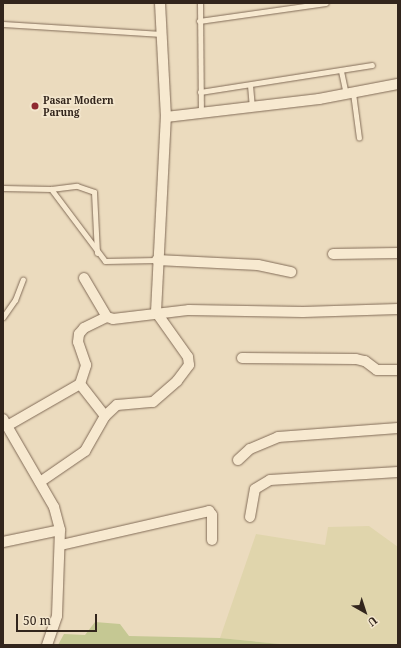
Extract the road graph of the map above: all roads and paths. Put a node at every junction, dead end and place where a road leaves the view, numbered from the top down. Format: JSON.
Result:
{"nodes":[{"id":1,"x":160,"y":3,"type":"edge"},
{"id":2,"x":200,"y":3,"type":"edge"},
{"id":3,"x":326,"y":3,"type":"edge"},
{"id":4,"x":199,"y":21,"type":"junction"},
{"id":5,"x":3,"y":24,"type":"edge"},
{"id":6,"x":162,"y":34,"type":"junction"},
{"id":7,"x":372,"y":66,"type":"dead end"},
{"id":8,"x":341,"y":71,"type":"junction"},
{"id":9,"x":398,"y":84,"type":"edge"},
{"id":10,"x":250,"y":85,"type":"junction"},
{"id":11,"x":200,"y":92,"type":"junction"},
{"id":12,"x":349,"y":94,"type":"junction"},
{"id":13,"x":252,"y":107,"type":"junction"},
{"id":14,"x":201,"y":114,"type":"junction"},
{"id":15,"x":166,"y":117,"type":"junction"},
{"id":16,"x":359,"y":138,"type":"dead end"},
{"id":17,"x":3,"y":188,"type":"edge"},
{"id":18,"x":50,"y":189,"type":"junction"},
{"id":19,"x":398,"y":253,"type":"edge"},
{"id":20,"x":97,"y":254,"type":"junction"},
{"id":21,"x":332,"y":254,"type":"dead end"},
{"id":22,"x":157,"y":260,"type":"junction"},
{"id":23,"x":291,"y":272,"type":"dead end"},
{"id":24,"x":84,"y":278,"type":"dead end"},
{"id":25,"x":23,"y":279,"type":"dead end"},
{"id":26,"x":398,"y":309,"type":"edge"},
{"id":27,"x":156,"y":312,"type":"junction"},
{"id":28,"x":3,"y":317,"type":"edge"},
{"id":29,"x":107,"y":317,"type":"junction"},
{"id":30,"x":242,"y":358,"type":"dead end"},
{"id":31,"x":398,"y":370,"type":"edge"},
{"id":32,"x":80,"y":384,"type":"junction"},
{"id":33,"x":105,"y":416,"type":"junction"},
{"id":34,"x":5,"y":422,"type":"edge"},
{"id":35,"x":398,"y":428,"type":"edge"},
{"id":36,"x":238,"y":460,"type":"dead end"},
{"id":37,"x":398,"y":472,"type":"edge"},
{"id":38,"x":40,"y":482,"type":"junction"},
{"id":39,"x":250,"y":517,"type":"dead end"},
{"id":40,"x":60,"y":530,"type":"junction"},
{"id":41,"x":212,"y":540,"type":"dead end"},
{"id":42,"x":3,"y":542,"type":"edge"},
{"id":43,"x":61,"y":545,"type":"junction"},
{"id":44,"x":47,"y":645,"type":"edge"}],
"edges":[{"from":1,"to":6,"type":"street"},
{"from":2,"to":4,"type":"lane"},
{"from":3,"to":4,"type":"lane"},
{"from":4,"to":11,"type":"lane"},
{"from":5,"to":6,"type":"lane"},
{"from":6,"to":15,"type":"street"},
{"from":7,"to":8,"type":"lane"},
{"from":8,"to":10,"type":"lane"},
{"from":8,"to":12,"type":"lane"},
{"from":9,"to":12,"type":"street"},
{"from":10,"to":11,"type":"lane"},
{"from":10,"to":13,"type":"lane"},
{"from":11,"to":14,"type":"lane"},
{"from":12,"to":13,"type":"street"},
{"from":12,"to":16,"type":"lane"},
{"from":13,"to":14,"type":"street"},
{"from":14,"to":15,"type":"street"},
{"from":15,"to":22,"type":"street"},
{"from":17,"to":18,"type":"lane"},
{"from":18,"to":20,"type":"lane"},
{"from":18,"to":20,"type":"lane"},
{"from":19,"to":21,"type":"street"},
{"from":20,"to":22,"type":"lane"},
{"from":22,"to":23,"type":"street"},
{"from":22,"to":27,"type":"street"},
{"from":24,"to":29,"type":"street"},
{"from":25,"to":28,"type":"lane"},
{"from":26,"to":27,"type":"street"},
{"from":27,"to":29,"type":"street"},
{"from":27,"to":33,"type":"street"},
{"from":29,"to":32,"type":"street"},
{"from":30,"to":31,"type":"street"},
{"from":32,"to":33,"type":"street"},
{"from":32,"to":34,"type":"street"},
{"from":33,"to":38,"type":"street"},
{"from":34,"to":38,"type":"street"},
{"from":35,"to":36,"type":"street"},
{"from":37,"to":39,"type":"street"},
{"from":38,"to":40,"type":"street"},
{"from":40,"to":42,"type":"street"},
{"from":40,"to":43,"type":"street"},
{"from":41,"to":43,"type":"street"},
{"from":43,"to":44,"type":"street"}]}
